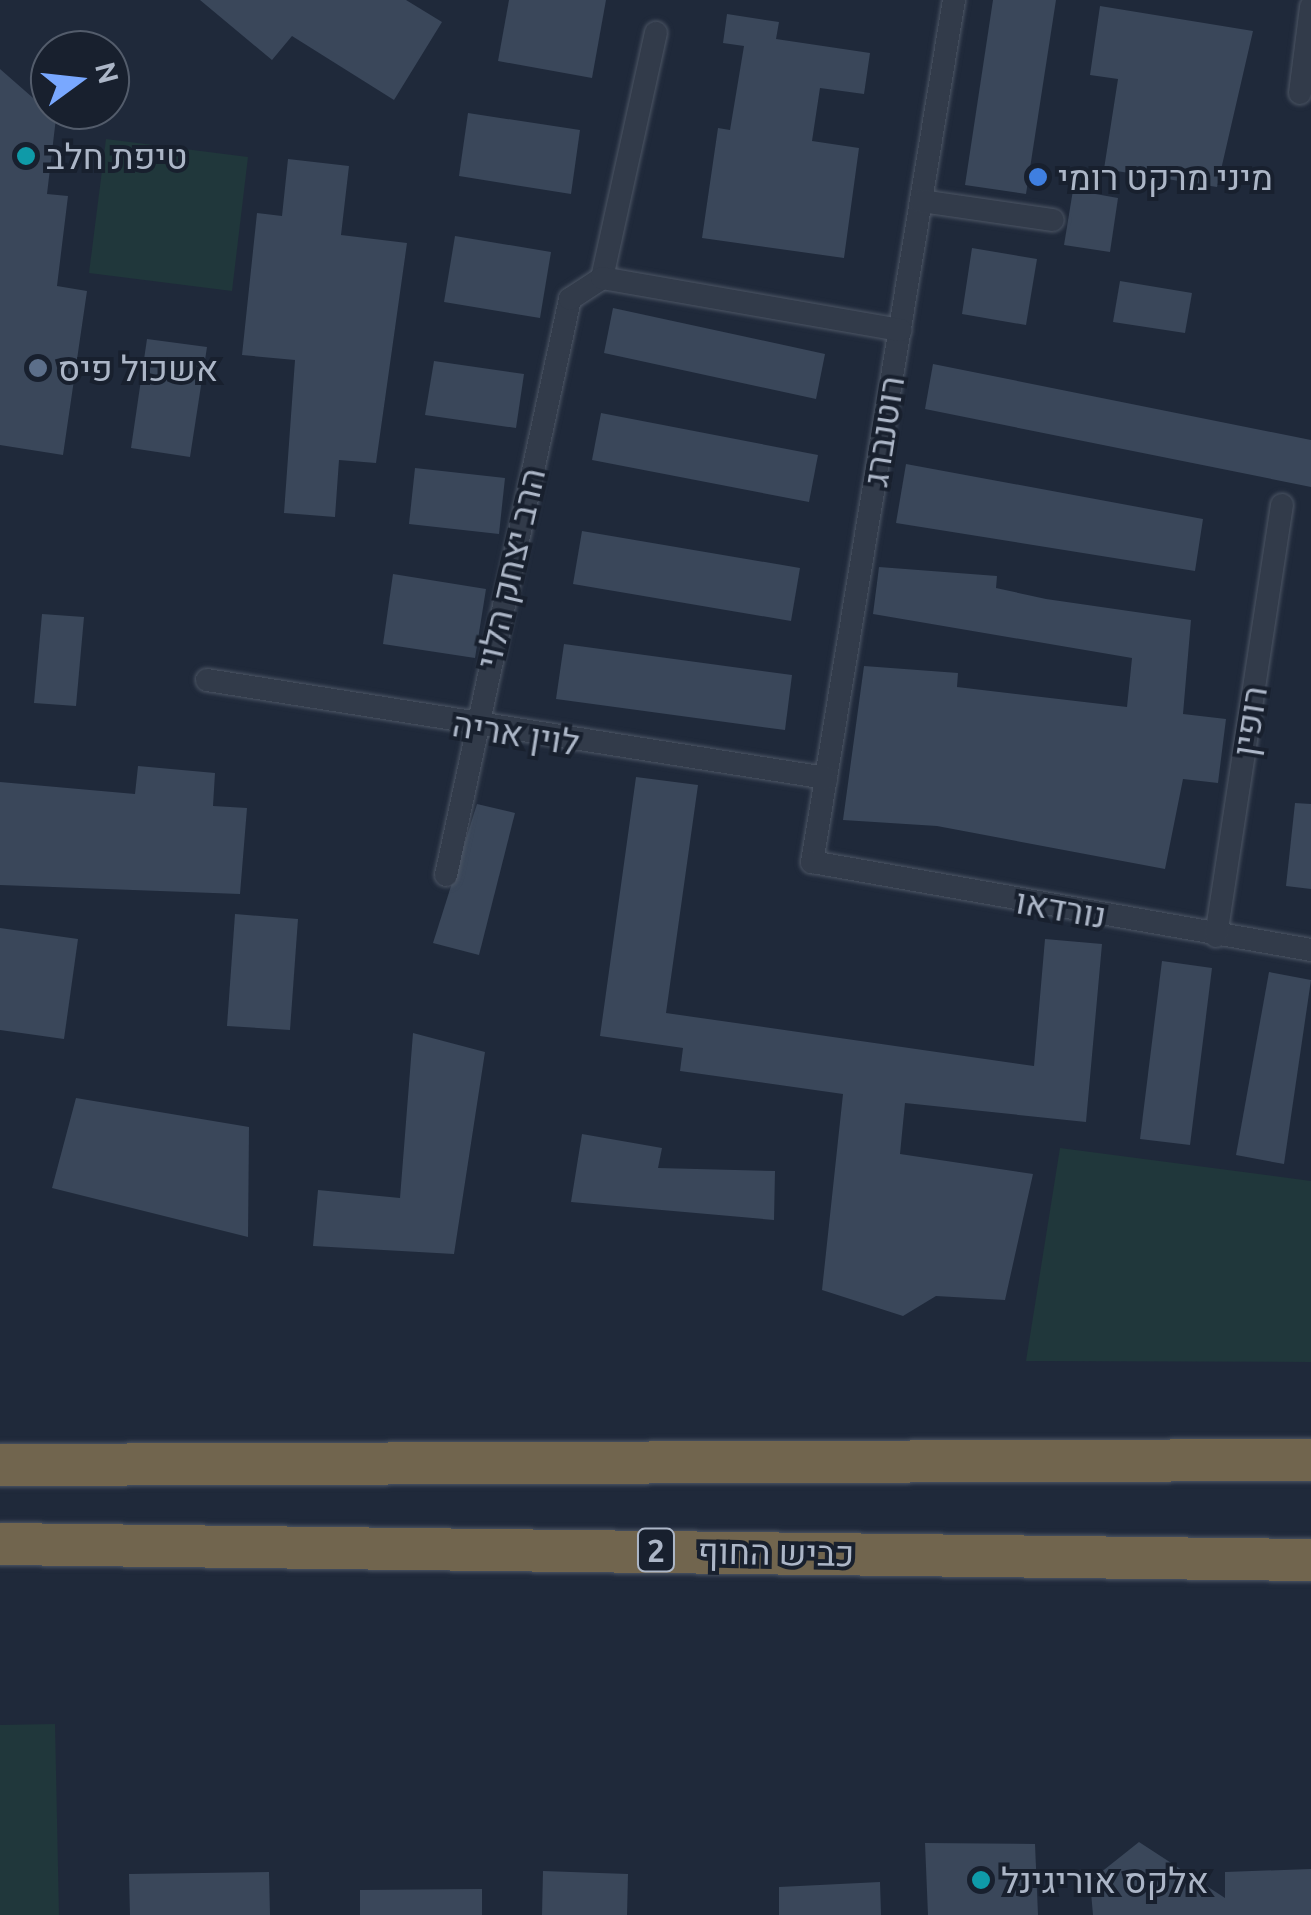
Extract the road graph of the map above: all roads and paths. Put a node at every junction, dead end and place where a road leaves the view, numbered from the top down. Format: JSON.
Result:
{"nodes":[{"id":1,"x":954,"y":0,"type":"edge"},
{"id":2,"x":1311,"y":6,"type":"edge"},
{"id":3,"x":656,"y":34,"type":"dead end"},
{"id":4,"x":1300,"y":93,"type":"dead end"},
{"id":5,"x":921,"y":201,"type":"junction"},
{"id":6,"x":1053,"y":220,"type":"dead end"},
{"id":7,"x":602,"y":278,"type":"junction"},
{"id":8,"x":900,"y":330,"type":"junction"},
{"id":9,"x":1282,"y":505,"type":"dead end"},
{"id":10,"x":207,"y":680,"type":"dead end"},
{"id":11,"x":475,"y":727,"type":"junction"},
{"id":12,"x":826,"y":778,"type":"junction"},
{"id":13,"x":812,"y":862,"type":"joint"},
{"id":14,"x":446,"y":876,"type":"dead end"},
{"id":15,"x":1216,"y":936,"type":"junction"},
{"id":16,"x":1311,"y":950,"type":"edge"},
{"id":17,"x":1311,"y":1460,"type":"edge"},
{"id":18,"x":0,"y":1466,"type":"edge"},
{"id":19,"x":0,"y":1544,"type":"edge"},
{"id":20,"x":1311,"y":1560,"type":"edge"}],
"edges":[{"from":1,"to":5,"type":"street","name":"רוטנברג"},
{"from":2,"to":4,"type":"street"},
{"from":3,"to":7,"type":"street"},
{"from":5,"to":6,"type":"street"},
{"from":5,"to":8,"type":"street","name":"רוטנברג"},
{"from":7,"to":8,"type":"street"},
{"from":7,"to":11,"type":"street","name":"הרב יצחק הלוי"},
{"from":8,"to":12,"type":"street","name":"רוטנברג"},
{"from":9,"to":15,"type":"street","name":"רופין"},
{"from":10,"to":11,"type":"street","name":"לוין אריה"},
{"from":11,"to":12,"type":"street","name":"לוין אריה"},
{"from":11,"to":14,"type":"street","name":"הרב יצחק הלוי"},
{"from":12,"to":13,"type":"street","name":"רוטנברג"},
{"from":13,"to":15,"type":"street","name":"נורדאו"},
{"from":15,"to":16,"type":"street","name":"נורדאו"},
{"from":17,"to":18,"type":"highway"},
{"from":19,"to":20,"type":"highway","name":"כביש החוף","number":"2"}]}
